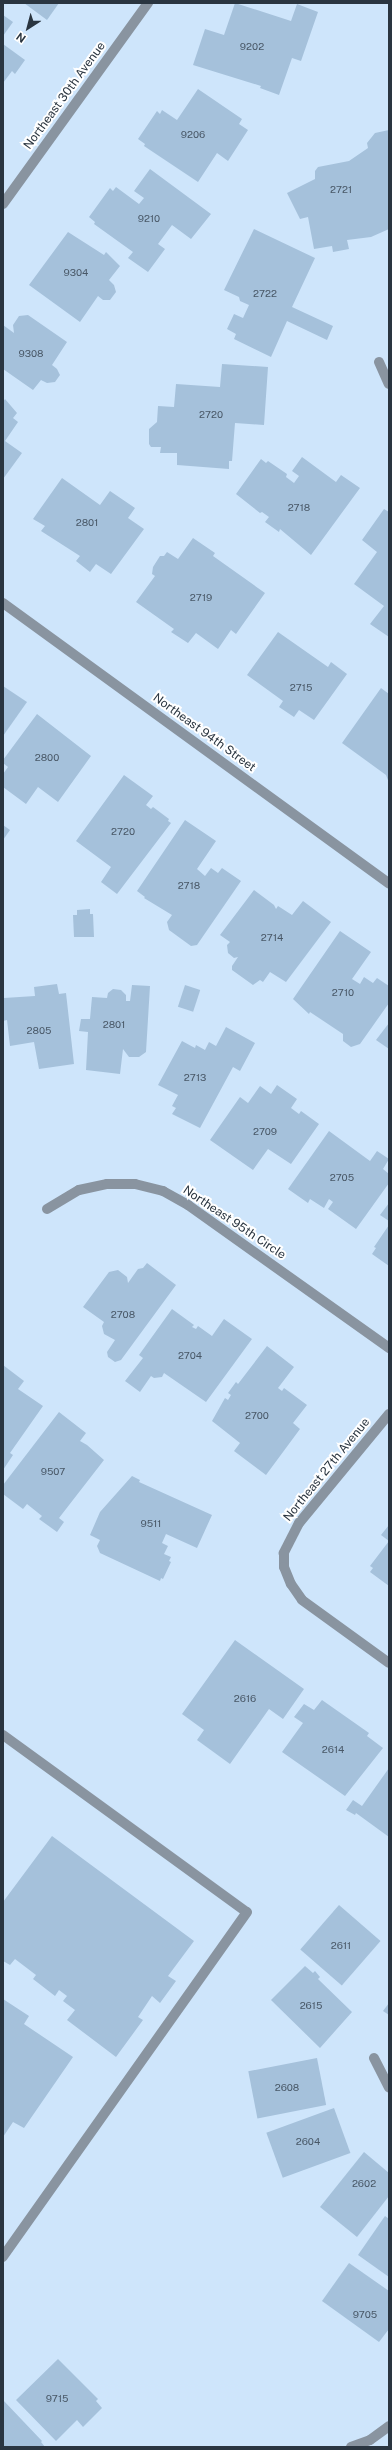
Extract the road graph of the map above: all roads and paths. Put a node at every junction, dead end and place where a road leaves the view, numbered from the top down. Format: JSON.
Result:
{"nodes":[{"id":1,"x":148,"y":3,"type":"edge"},
{"id":2,"x":3,"y":204,"type":"edge"},
{"id":3,"x":379,"y":362,"type":"dead end"},
{"id":4,"x":389,"y":384,"type":"edge"},
{"id":5,"x":3,"y":603,"type":"edge"},
{"id":6,"x":389,"y":884,"type":"edge"},
{"id":7,"x":47,"y":1209,"type":"dead end"},
{"id":8,"x":389,"y":1348,"type":"edge"},
{"id":9,"x":389,"y":1414,"type":"edge"},
{"id":10,"x":389,"y":1663,"type":"edge"},
{"id":11,"x":3,"y":1735,"type":"edge"},
{"id":12,"x":374,"y":2058,"type":"dead end"},
{"id":13,"x":389,"y":2087,"type":"edge"},
{"id":14,"x":3,"y":2257,"type":"edge"},
{"id":15,"x":389,"y":2426,"type":"edge"},
{"id":16,"x":351,"y":2447,"type":"edge"}],
"edges":[{"from":1,"to":2,"type":"street","name":"Northeast 30th Avenue"},
{"from":3,"to":4,"type":"street"},
{"from":5,"to":6,"type":"street","name":"Northeast 94th Street"},
{"from":7,"to":8,"type":"street","name":"Northeast 95th Circle"},
{"from":9,"to":10,"type":"street","name":"Northeast 27th Avenue"},
{"from":11,"to":14,"type":"street"},
{"from":12,"to":13,"type":"street"},
{"from":15,"to":16,"type":"street"}]}
